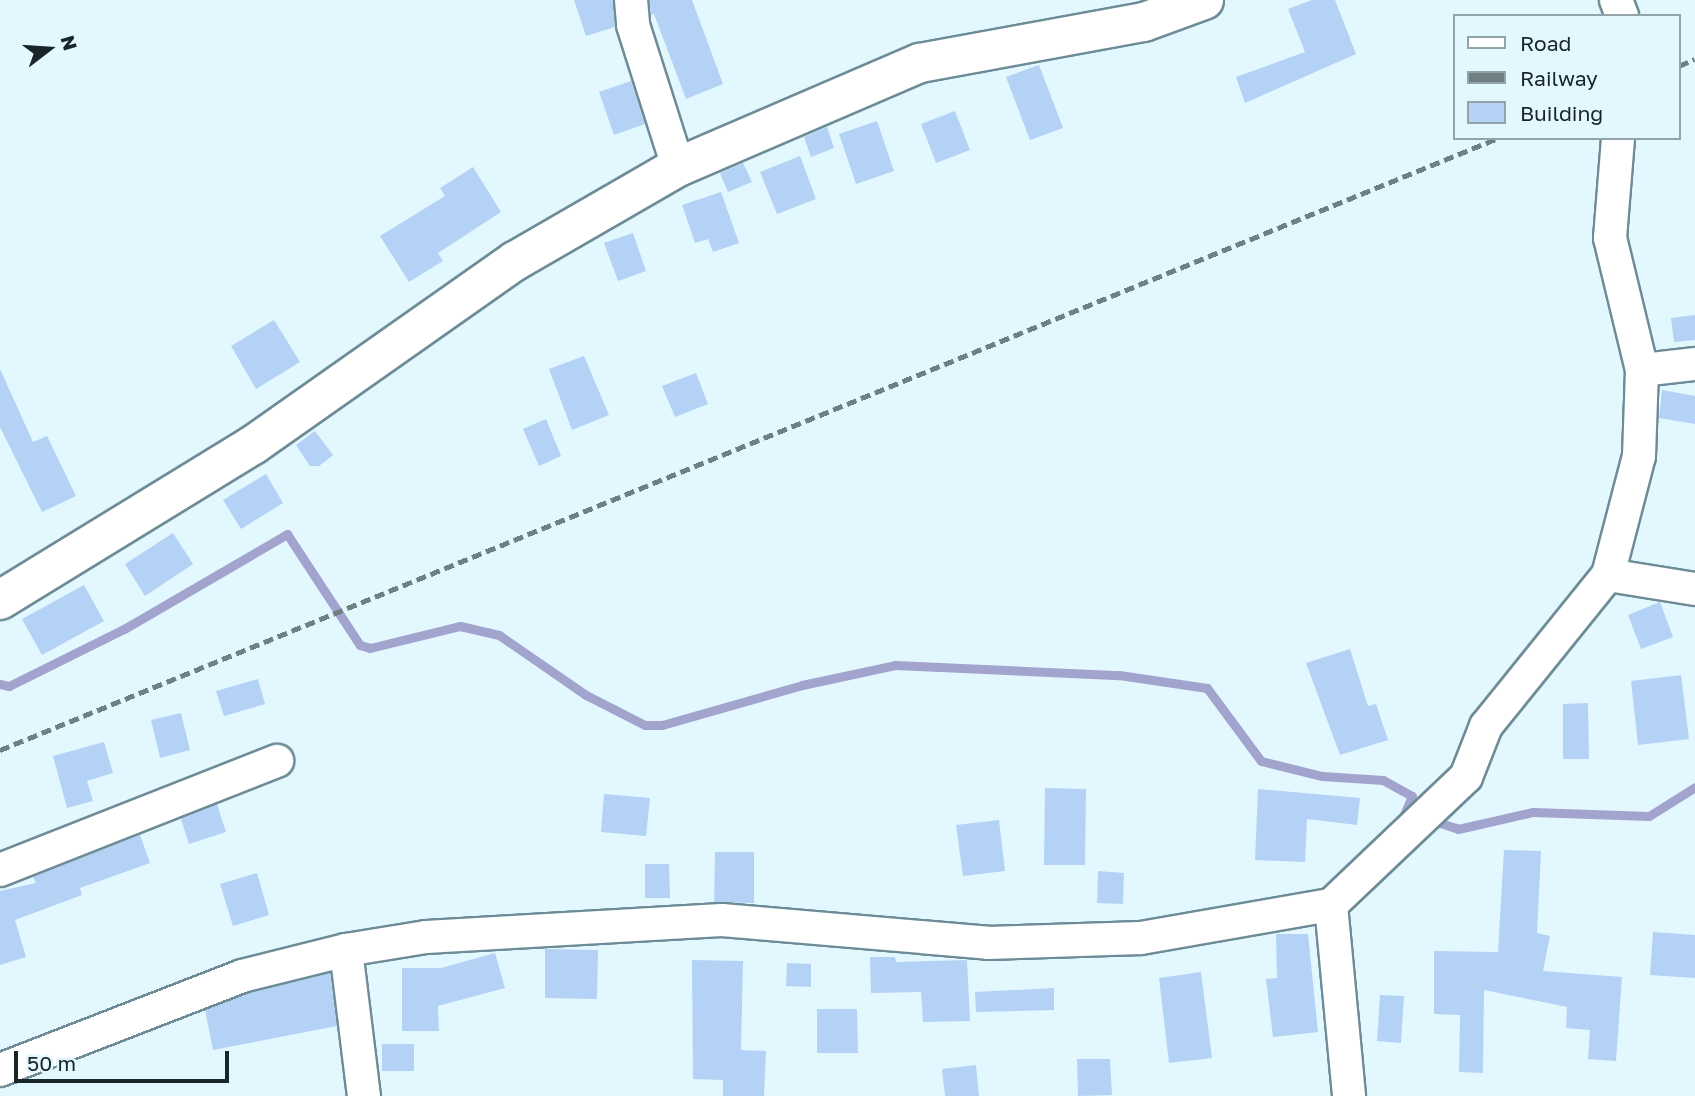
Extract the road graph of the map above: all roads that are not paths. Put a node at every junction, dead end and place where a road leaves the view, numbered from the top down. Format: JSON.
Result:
{"nodes":[{"id":1,"x":631,"y":0,"type":"edge"},
{"id":2,"x":1204,"y":0,"type":"edge"},
{"id":3,"x":1618,"y":140,"type":"edge"},
{"id":4,"x":678,"y":167,"type":"junction"},
{"id":5,"x":1695,"y":364,"type":"edge"},
{"id":6,"x":1642,"y":370,"type":"junction"},
{"id":7,"x":1608,"y":575,"type":"junction"},
{"id":8,"x":1695,"y":589,"type":"edge"},
{"id":9,"x":0,"y":600,"type":"edge"},
{"id":10,"x":277,"y":761,"type":"dead end"},
{"id":11,"x":0,"y":870,"type":"edge"},
{"id":12,"x":1331,"y":905,"type":"junction"},
{"id":13,"x":346,"y":950,"type":"junction"},
{"id":14,"x":0,"y":1070,"type":"edge"},
{"id":15,"x":364,"y":1096,"type":"edge"},
{"id":16,"x":1349,"y":1096,"type":"edge"}],
"edges":[{"from":1,"to":4,"type":"street"},
{"from":2,"to":4,"type":"street"},
{"from":3,"to":6,"type":"street"},
{"from":4,"to":9,"type":"street"},
{"from":5,"to":6,"type":"street"},
{"from":6,"to":7,"type":"street"},
{"from":7,"to":8,"type":"street"},
{"from":7,"to":12,"type":"street"},
{"from":10,"to":11,"type":"street"},
{"from":12,"to":13,"type":"street"},
{"from":12,"to":16,"type":"street"},
{"from":13,"to":14,"type":"street"},
{"from":13,"to":15,"type":"street"}]}
